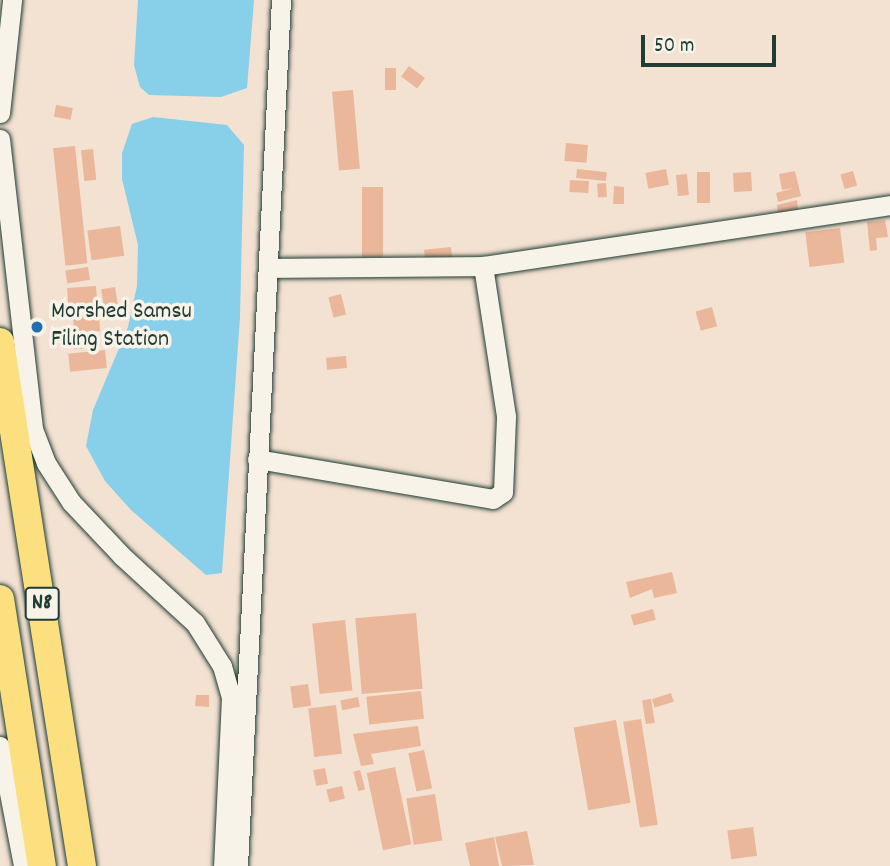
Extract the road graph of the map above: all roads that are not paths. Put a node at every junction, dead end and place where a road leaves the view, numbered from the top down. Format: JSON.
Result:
{"nodes":[{"id":1,"x":12,"y":0,"type":"edge"},
{"id":2,"x":281,"y":0,"type":"edge"},
{"id":3,"x":0,"y":113,"type":"edge"},
{"id":4,"x":0,"y":139,"type":"edge"},
{"id":5,"x":890,"y":205,"type":"edge"},
{"id":6,"x":483,"y":267,"type":"junction"},
{"id":7,"x":271,"y":268,"type":"junction"},
{"id":8,"x":0,"y":342,"type":"edge"},
{"id":9,"x":257,"y":459,"type":"junction"},
{"id":10,"x":0,"y":599,"type":"edge"},
{"id":11,"x":0,"y":746,"type":"edge"},
{"id":12,"x":23,"y":866,"type":"edge"},
{"id":13,"x":42,"y":866,"type":"edge"},
{"id":14,"x":82,"y":866,"type":"edge"},
{"id":15,"x":223,"y":866,"type":"edge"},
{"id":16,"x":239,"y":866,"type":"edge"}],
"edges":[{"from":1,"to":3,"type":"street"},
{"from":2,"to":7,"type":"street"},
{"from":4,"to":15,"type":"street"},
{"from":5,"to":6,"type":"street"},
{"from":6,"to":7,"type":"street"},
{"from":6,"to":9,"type":"street"},
{"from":7,"to":9,"type":"street"},
{"from":8,"to":14,"type":"highway","number":"N8"},
{"from":9,"to":16,"type":"street"},
{"from":10,"to":13,"type":"highway","number":"N8"},
{"from":11,"to":12,"type":"street"}]}
